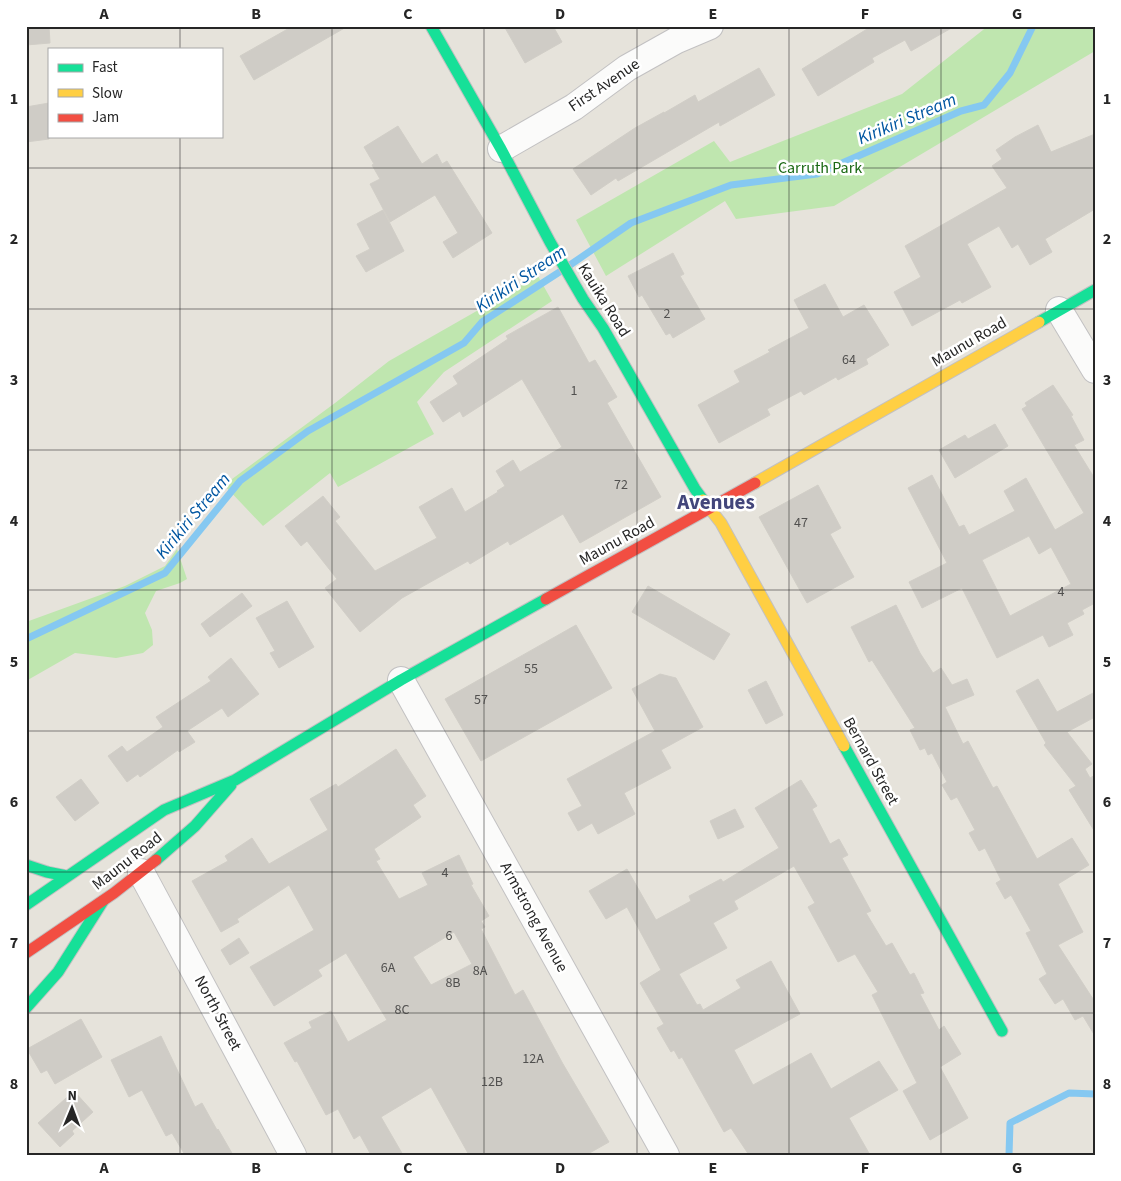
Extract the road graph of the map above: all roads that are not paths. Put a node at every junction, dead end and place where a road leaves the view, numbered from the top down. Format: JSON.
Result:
{"nodes":[{"id":1,"x":431,"y":26,"type":"edge"},
{"id":2,"x":710,"y":26,"type":"edge"},
{"id":3,"x":501,"y":149,"type":"junction"},
{"id":4,"x":1095,"y":290,"type":"edge"},
{"id":5,"x":1059,"y":310,"type":"junction"},
{"id":6,"x":1095,"y":370,"type":"edge"},
{"id":7,"x":710,"y":509,"type":"junction"},
{"id":8,"x":401,"y":680,"type":"junction"},
{"id":9,"x":235,"y":780,"type":"junction"},
{"id":10,"x":26,"y":865,"type":"edge"},
{"id":11,"x":141,"y":872,"type":"junction"},
{"id":12,"x":67,"y":876,"type":"junction"},
{"id":13,"x":103,"y":901,"type":"junction"},
{"id":14,"x":26,"y":904,"type":"edge"},
{"id":15,"x":26,"y":953,"type":"edge"},
{"id":16,"x":26,"y":1008,"type":"edge"},
{"id":17,"x":1002,"y":1031,"type":"dead end"},
{"id":18,"x":293,"y":1155,"type":"edge"},
{"id":19,"x":666,"y":1155,"type":"edge"}],
"edges":[{"from":1,"to":3,"type":"main road","name":"Kauika Road"},
{"from":2,"to":3,"type":"street","name":"First Avenue"},
{"from":3,"to":7,"type":"main road","name":"Kauika Road"},
{"from":4,"to":5,"type":"main road","name":"Maunu Road"},
{"from":5,"to":6,"type":"street"},
{"from":5,"to":7,"type":"main road","name":"Maunu Road"},
{"from":7,"to":8,"type":"main road","name":"Maunu Road"},
{"from":7,"to":17,"type":"main road","name":"Bernard Street"},
{"from":8,"to":9,"type":"main road","name":"Maunu Road"},
{"from":8,"to":19,"type":"street","name":"Armstrong Avenue"},
{"from":9,"to":11,"type":"main road","name":"Maunu Road"},
{"from":9,"to":12,"type":"main road","name":"Maunu Road"},
{"from":10,"to":12,"type":"main road"},
{"from":11,"to":13,"type":"main road","name":"Maunu Road"},
{"from":11,"to":18,"type":"street","name":"North Street"},
{"from":12,"to":14,"type":"main road","name":"Maunu Road"},
{"from":13,"to":15,"type":"main road","name":"Maunu Road"},
{"from":13,"to":16,"type":"main road"}]}
